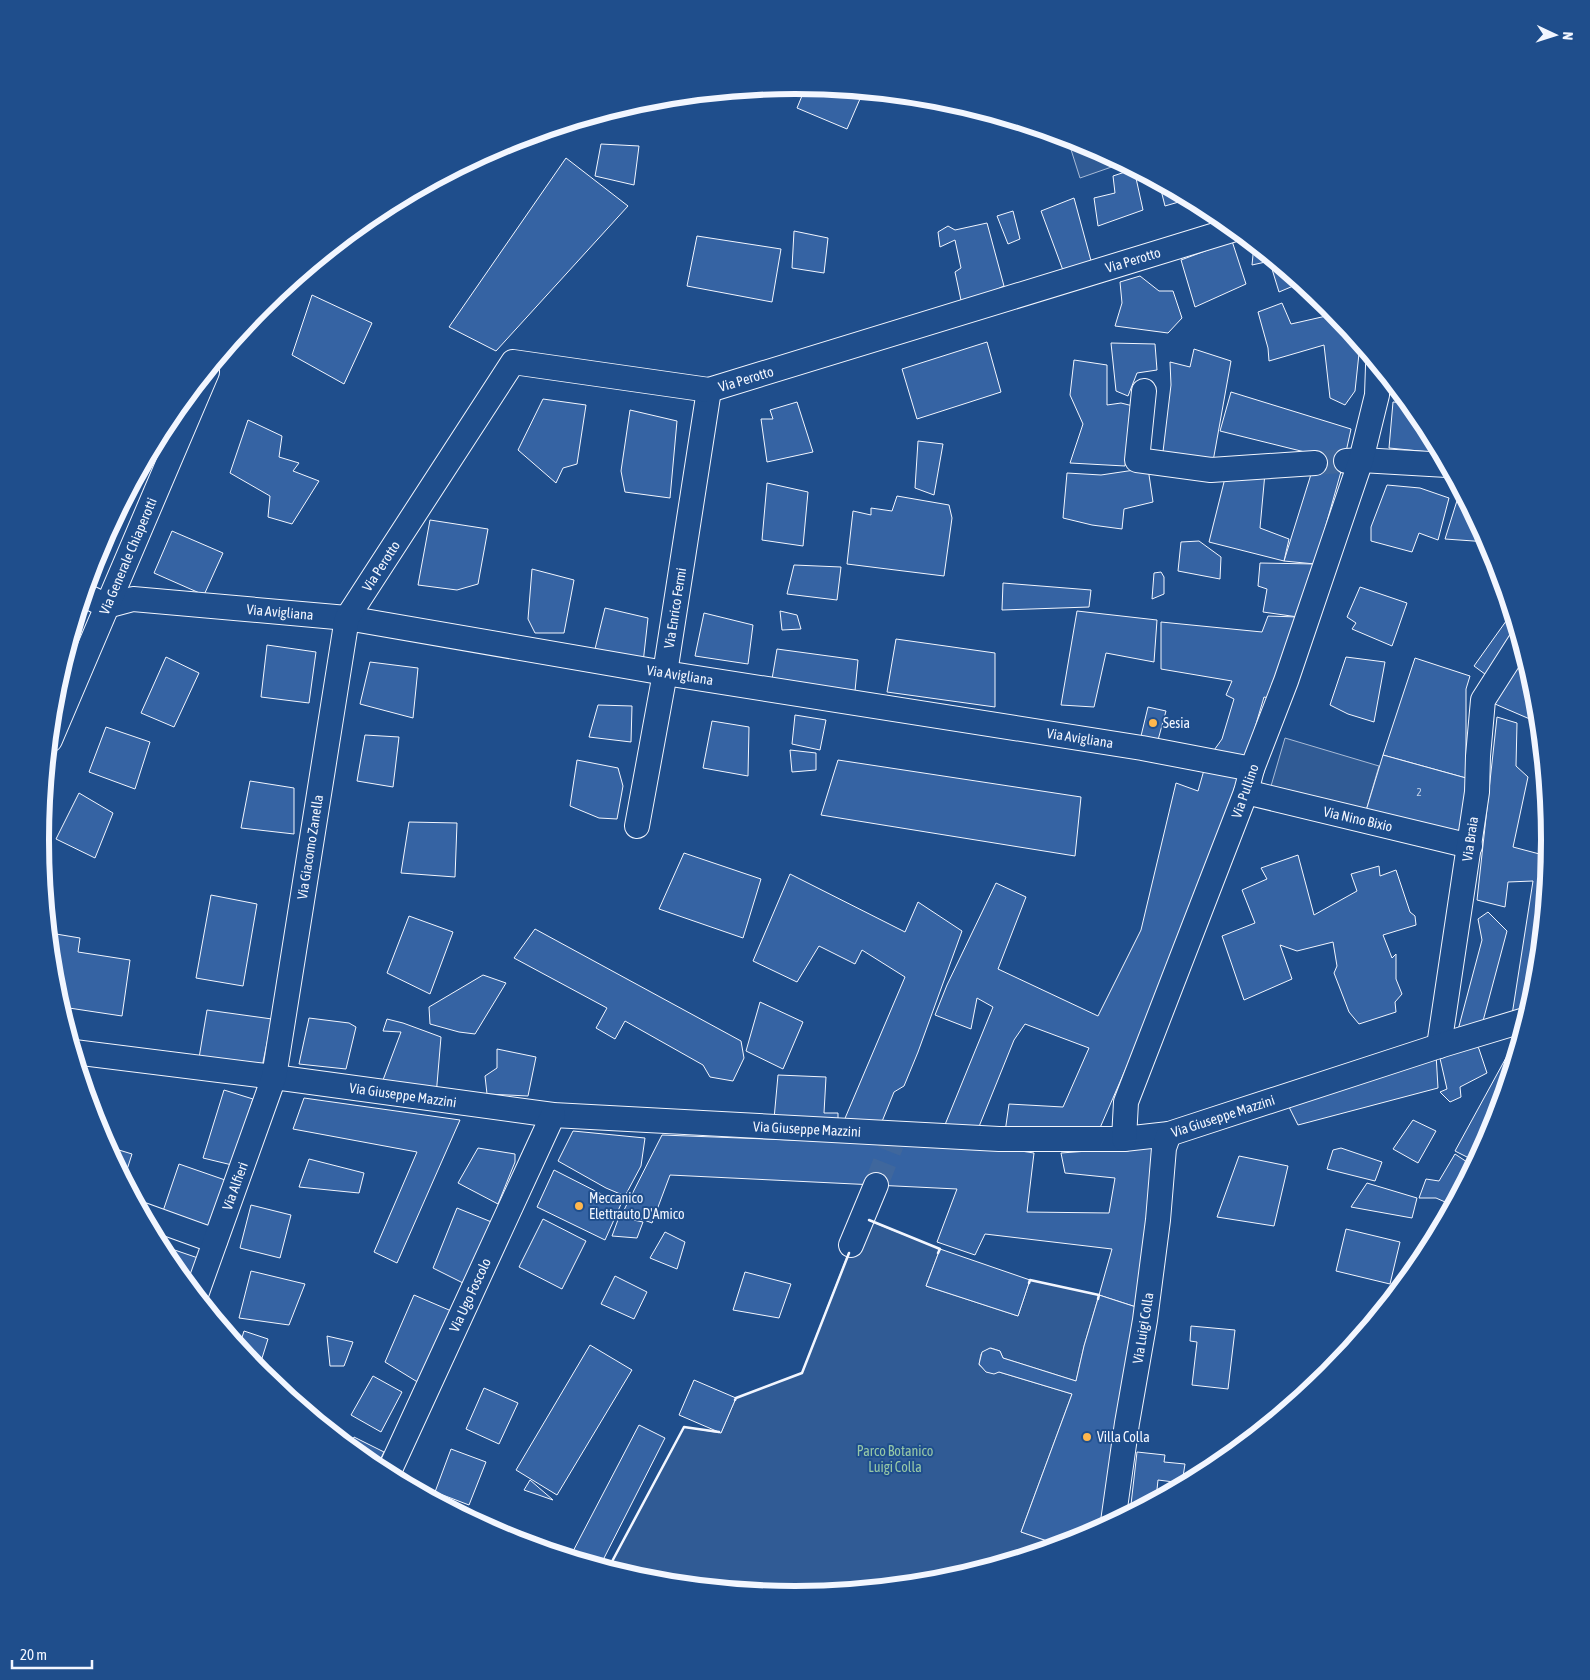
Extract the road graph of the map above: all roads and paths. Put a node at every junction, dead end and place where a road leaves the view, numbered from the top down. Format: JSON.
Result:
{"nodes":[{"id":1,"x":1226,"y":232,"type":"edge"},
{"id":2,"x":1378,"y":375,"type":"edge"},
{"id":3,"x":709,"y":390,"type":"junction"},
{"id":4,"x":1144,"y":391,"type":"dead end"},
{"id":5,"x":187,"y":408,"type":"edge"},
{"id":6,"x":1353,"y":460,"type":"junction"},
{"id":7,"x":1314,"y":463,"type":"tunnel mouth"},
{"id":8,"x":1440,"y":465,"type":"edge"},
{"id":9,"x":89,"y":598,"type":"edge"},
{"id":10,"x":107,"y":606,"type":"junction"},
{"id":11,"x":347,"y":618,"type":"junction"},
{"id":12,"x":1516,"y":648,"type":"edge"},
{"id":13,"x":665,"y":673,"type":"junction"},
{"id":14,"x":59,"y":719,"type":"edge"},
{"id":15,"x":1252,"y":769,"type":"junction"},
{"id":16,"x":1246,"y":792,"type":"junction"},
{"id":17,"x":637,"y":826,"type":"dead end"},
{"id":18,"x":1470,"y":846,"type":"junction"},
{"id":19,"x":1519,"y":1022,"type":"edge"},
{"id":20,"x":1439,"y":1046,"type":"junction"},
{"id":21,"x":80,"y":1053,"type":"edge"},
{"id":22,"x":274,"y":1077,"type":"junction"},
{"id":23,"x":553,"y":1115,"type":"junction"},
{"id":24,"x":1169,"y":1134,"type":"junction"},
{"id":25,"x":1124,"y":1139,"type":"junction"},
{"id":26,"x":876,"y":1185,"type":"tunnel mouth"},
{"id":27,"x":152,"y":1218,"type":"edge"},
{"id":28,"x":215,"y":1241,"type":"junction"},
{"id":29,"x":851,"y":1245,"type":"dead end"},
{"id":30,"x":199,"y":1288,"type":"edge"},
{"id":31,"x":391,"y":1467,"type":"edge"},
{"id":32,"x":1114,"y":1514,"type":"edge"}],
"edges":[{"from":1,"to":3,"type":"street","name":"Via Perotto"},
{"from":2,"to":6,"type":"street","name":"Via Pullino"},
{"from":3,"to":11,"type":"street","name":"Via Perotto"},
{"from":3,"to":13,"type":"street","name":"Via Enrico Fermi"},
{"from":4,"to":7,"type":"street"},
{"from":5,"to":10,"type":"street","name":"Via Generale Chiaperotti"},
{"from":6,"to":8,"type":"street"},
{"from":6,"to":15,"type":"street","name":"Via Pullino"},
{"from":9,"to":10,"type":"street"},
{"from":10,"to":11,"type":"street","name":"Via Avigliana"},
{"from":10,"to":14,"type":"street","name":"Via Generale Chiaperotti"},
{"from":11,"to":13,"type":"street","name":"Via Avigliana"},
{"from":11,"to":22,"type":"street","name":"Via Giacomo Zanella"},
{"from":12,"to":18,"type":"street","name":"Via Braia"},
{"from":13,"to":15,"type":"street","name":"Via Avigliana"},
{"from":13,"to":17,"type":"street","name":"Via Enrico Fermi"},
{"from":15,"to":16,"type":"street","name":"Via Pullino"},
{"from":16,"to":18,"type":"street","name":"Via Nino Bixio"},
{"from":16,"to":25,"type":"street","name":"Via Pullino"},
{"from":18,"to":20,"type":"street","name":"Via Braia"},
{"from":19,"to":20,"type":"street","name":"Via Giuseppe Mazzini"},
{"from":20,"to":24,"type":"street","name":"Via Giuseppe Mazzini"},
{"from":21,"to":22,"type":"street","name":"Via Giuseppe Mazzini"},
{"from":22,"to":23,"type":"street","name":"Via Giuseppe Mazzini"},
{"from":22,"to":28,"type":"street","name":"Via Alfieri"},
{"from":23,"to":25,"type":"street","name":"Via Giuseppe Mazzini"},
{"from":23,"to":31,"type":"street","name":"Via Ugo Foscolo"},
{"from":24,"to":25,"type":"street","name":"Via Giuseppe Mazzini"},
{"from":24,"to":32,"type":"street","name":"Via Luigi Colla"},
{"from":26,"to":29,"type":"street"},
{"from":27,"to":28,"type":"street"},
{"from":28,"to":30,"type":"street","name":"Via Alfieri"}]}
